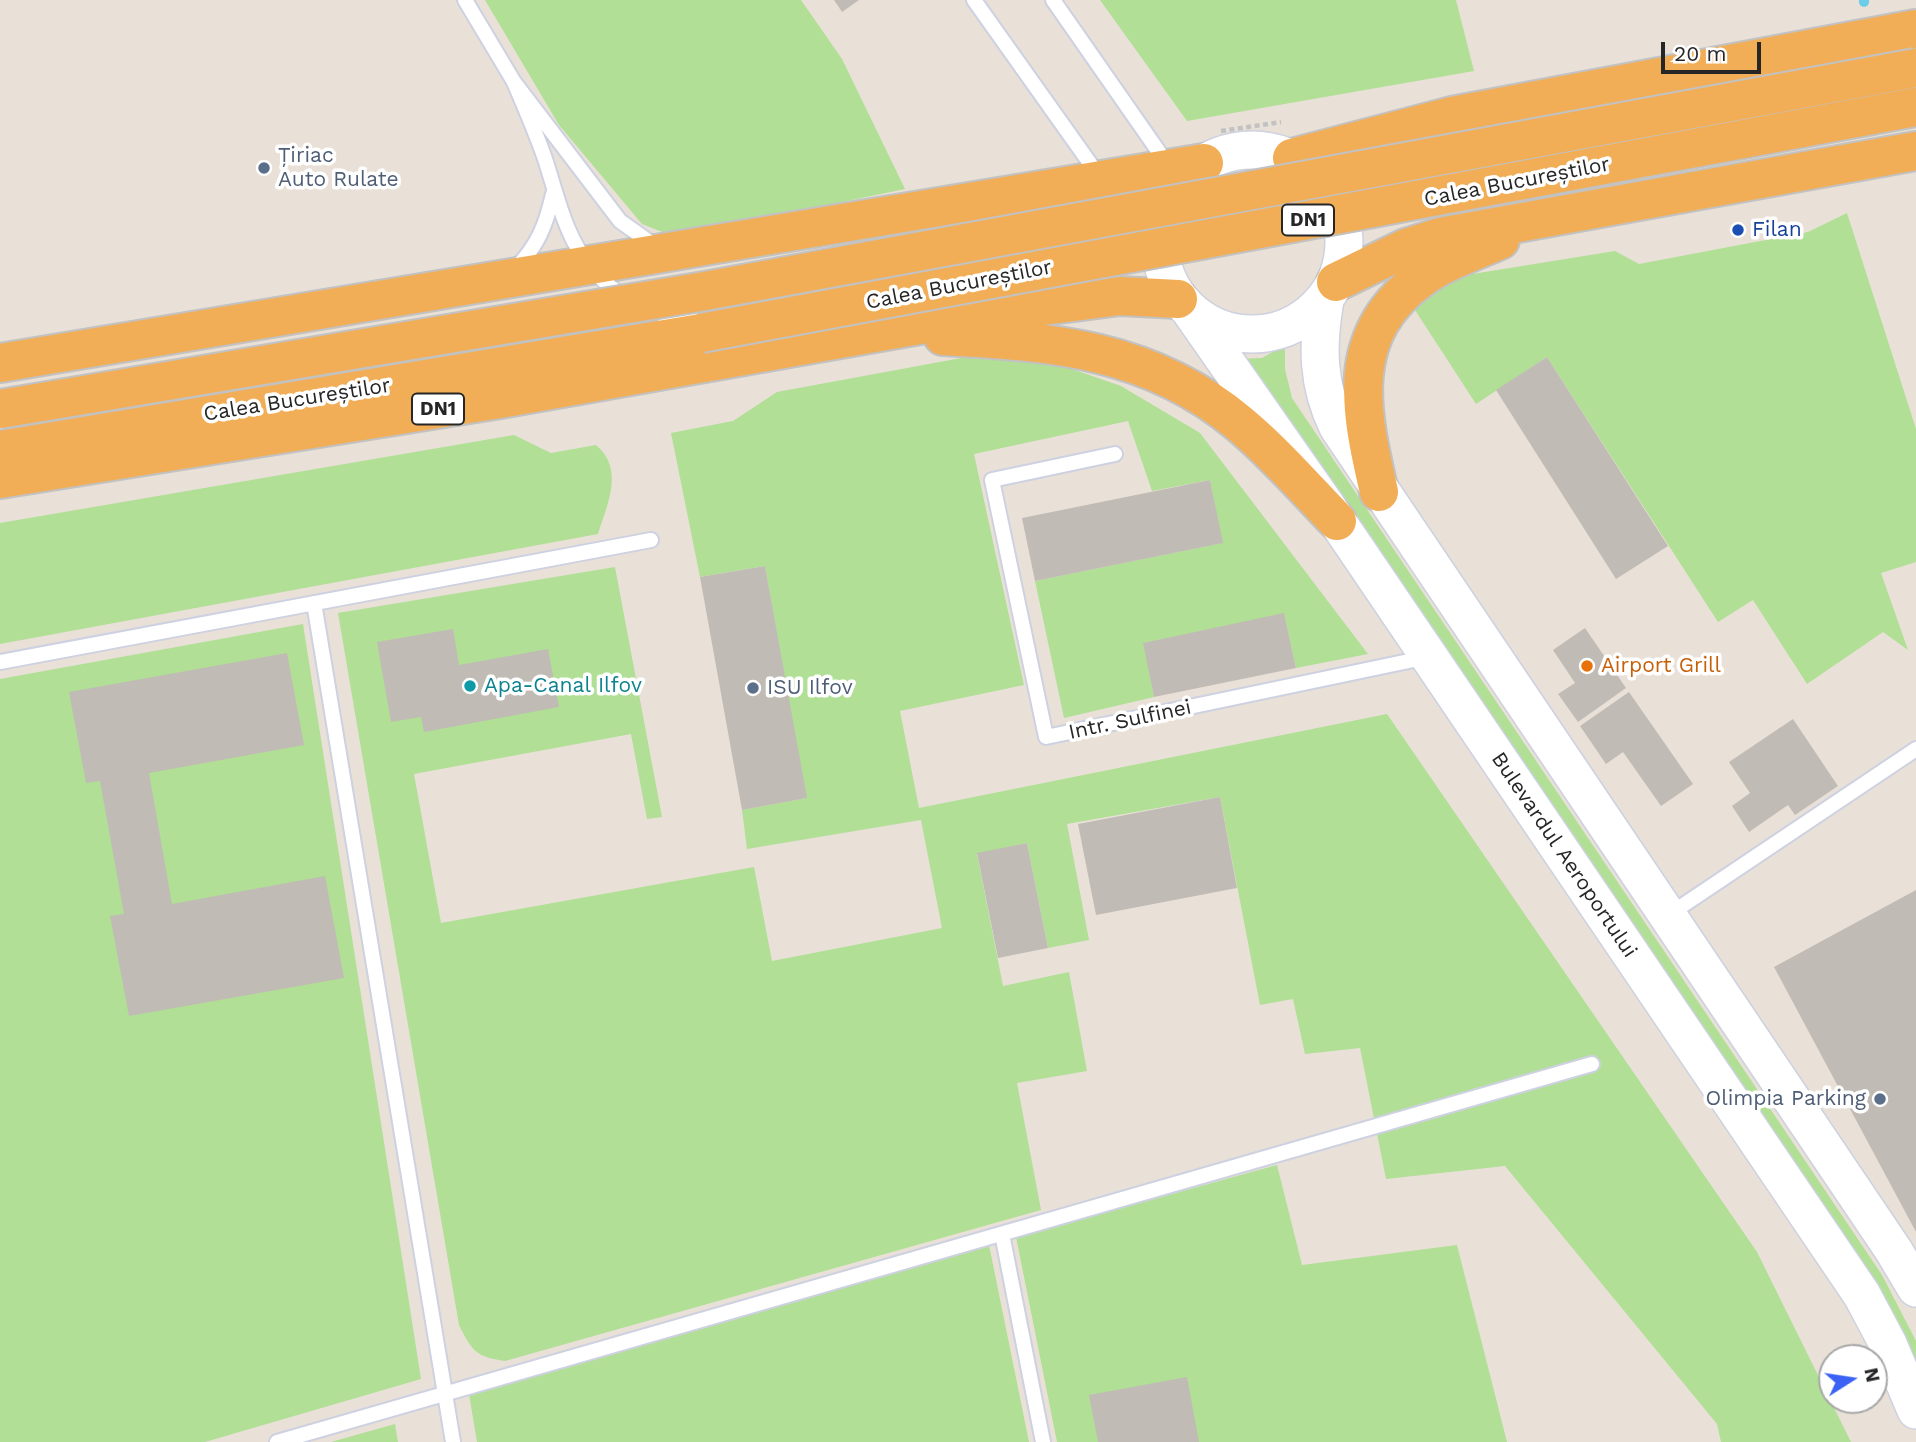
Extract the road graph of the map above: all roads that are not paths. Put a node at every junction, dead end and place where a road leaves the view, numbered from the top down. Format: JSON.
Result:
{"nodes":[{"id":1,"x":465,"y":0,"type":"edge"},
{"id":2,"x":974,"y":0,"type":"edge"},
{"id":3,"x":1053,"y":0,"type":"edge"},
{"id":4,"x":1916,"y":29,"type":"edge"},
{"id":5,"x":1916,"y":68,"type":"edge"},
{"id":6,"x":514,"y":82,"type":"junction"},
{"id":7,"x":1916,"y":107,"type":"edge"},
{"id":8,"x":1916,"y":151,"type":"edge"},
{"id":9,"x":1292,"y":158,"type":"junction"},
{"id":10,"x":1187,"y":166,"type":"junction"},
{"id":11,"x":1101,"y":180,"type":"junction"},
{"id":12,"x":553,"y":193,"type":"junction"},
{"id":13,"x":1546,"y":218,"type":"junction"},
{"id":14,"x":727,"y":241,"type":"junction"},
{"id":15,"x":666,"y":250,"type":"junction"},
{"id":16,"x":586,"y":263,"type":"junction"},
{"id":17,"x":506,"y":277,"type":"junction"},
{"id":18,"x":1331,"y":291,"type":"junction"},
{"id":19,"x":1185,"y":305,"type":"junction"},
{"id":20,"x":741,"y":306,"type":"dead end"},
{"id":21,"x":875,"y":332,"type":"junction"},
{"id":22,"x":749,"y":356,"type":"junction"},
{"id":23,"x":0,"y":363,"type":"edge"},
{"id":24,"x":0,"y":409,"type":"edge"},
{"id":25,"x":0,"y":450,"type":"edge"},
{"id":26,"x":1115,"y":454,"type":"dead end"},
{"id":27,"x":0,"y":479,"type":"edge"},
{"id":28,"x":1379,"y":492,"type":"junction"},
{"id":29,"x":1337,"y":520,"type":"junction"},
{"id":30,"x":651,"y":540,"type":"dead end"},
{"id":31,"x":314,"y":603,"type":"junction"},
{"id":32,"x":1429,"y":656,"type":"junction"},
{"id":33,"x":0,"y":662,"type":"edge"},
{"id":34,"x":1916,"y":749,"type":"edge"},
{"id":35,"x":1667,"y":916,"type":"junction"},
{"id":36,"x":1592,"y":1064,"type":"dead end"},
{"id":37,"x":1002,"y":1234,"type":"junction"},
{"id":38,"x":1916,"y":1288,"type":"edge"},
{"id":39,"x":445,"y":1394,"type":"junction"},
{"id":40,"x":1916,"y":1410,"type":"edge"},
{"id":41,"x":277,"y":1442,"type":"edge"},
{"id":42,"x":453,"y":1442,"type":"edge"},
{"id":43,"x":1044,"y":1442,"type":"edge"}],
"edges":[{"from":1,"to":6,"type":"lane"},
{"from":2,"to":11,"type":"lane"},
{"from":3,"to":10,"type":"lane"},
{"from":4,"to":9,"type":"highway","number":"DN1"},
{"from":5,"to":24,"type":"highway","name":"Calea Bucureștilor","number":"DN1","bridge":true},
{"from":6,"to":12,"type":"lane"},
{"from":6,"to":15,"type":"lane"},
{"from":7,"to":25,"type":"highway","name":"Calea Bucureștilor","number":"DN1","bridge":true},
{"from":8,"to":13,"type":"highway","number":"DN1"},
{"from":9,"to":10,"type":"street","number":"DN1"},
{"from":9,"to":18,"type":"street","number":"DN1"},
{"from":10,"to":11,"type":"highway","number":"DN1"},
{"from":10,"to":19,"type":"street","number":"DN1"},
{"from":11,"to":14,"type":"highway","number":"DN1"},
{"from":12,"to":16,"type":"lane"},
{"from":12,"to":17,"type":"lane"},
{"from":13,"to":18,"type":"highway","number":"DN1"},
{"from":13,"to":28,"type":"highway"},
{"from":14,"to":15,"type":"highway","number":"DN1"},
{"from":14,"to":22,"type":"highway"},
{"from":15,"to":16,"type":"highway","number":"DN1"},
{"from":16,"to":17,"type":"highway","number":"DN1"},
{"from":16,"to":20,"type":"lane"},
{"from":17,"to":23,"type":"highway","number":"DN1"},
{"from":18,"to":19,"type":"street","number":"DN1"},
{"from":18,"to":28,"type":"street"},
{"from":19,"to":21,"type":"highway","number":"DN1"},
{"from":19,"to":29,"type":"street","name":"Bulevardul Aeroportului"},
{"from":21,"to":22,"type":"highway","number":"DN1"},
{"from":21,"to":29,"type":"highway"},
{"from":22,"to":27,"type":"highway","number":"DN1"},
{"from":26,"to":32,"type":"lane","name":"Intr. Sulfinei"},
{"from":28,"to":35,"type":"street"},
{"from":29,"to":32,"type":"street","name":"Bulevardul Aeroportului"},
{"from":30,"to":31,"type":"lane"},
{"from":31,"to":33,"type":"lane"},
{"from":31,"to":39,"type":"lane"},
{"from":32,"to":40,"type":"street","name":"Bulevardul Aeroportului"},
{"from":34,"to":35,"type":"lane"},
{"from":35,"to":38,"type":"street"},
{"from":36,"to":37,"type":"lane"},
{"from":37,"to":39,"type":"lane"},
{"from":37,"to":43,"type":"lane"},
{"from":39,"to":41,"type":"lane"},
{"from":39,"to":42,"type":"lane"}]}
